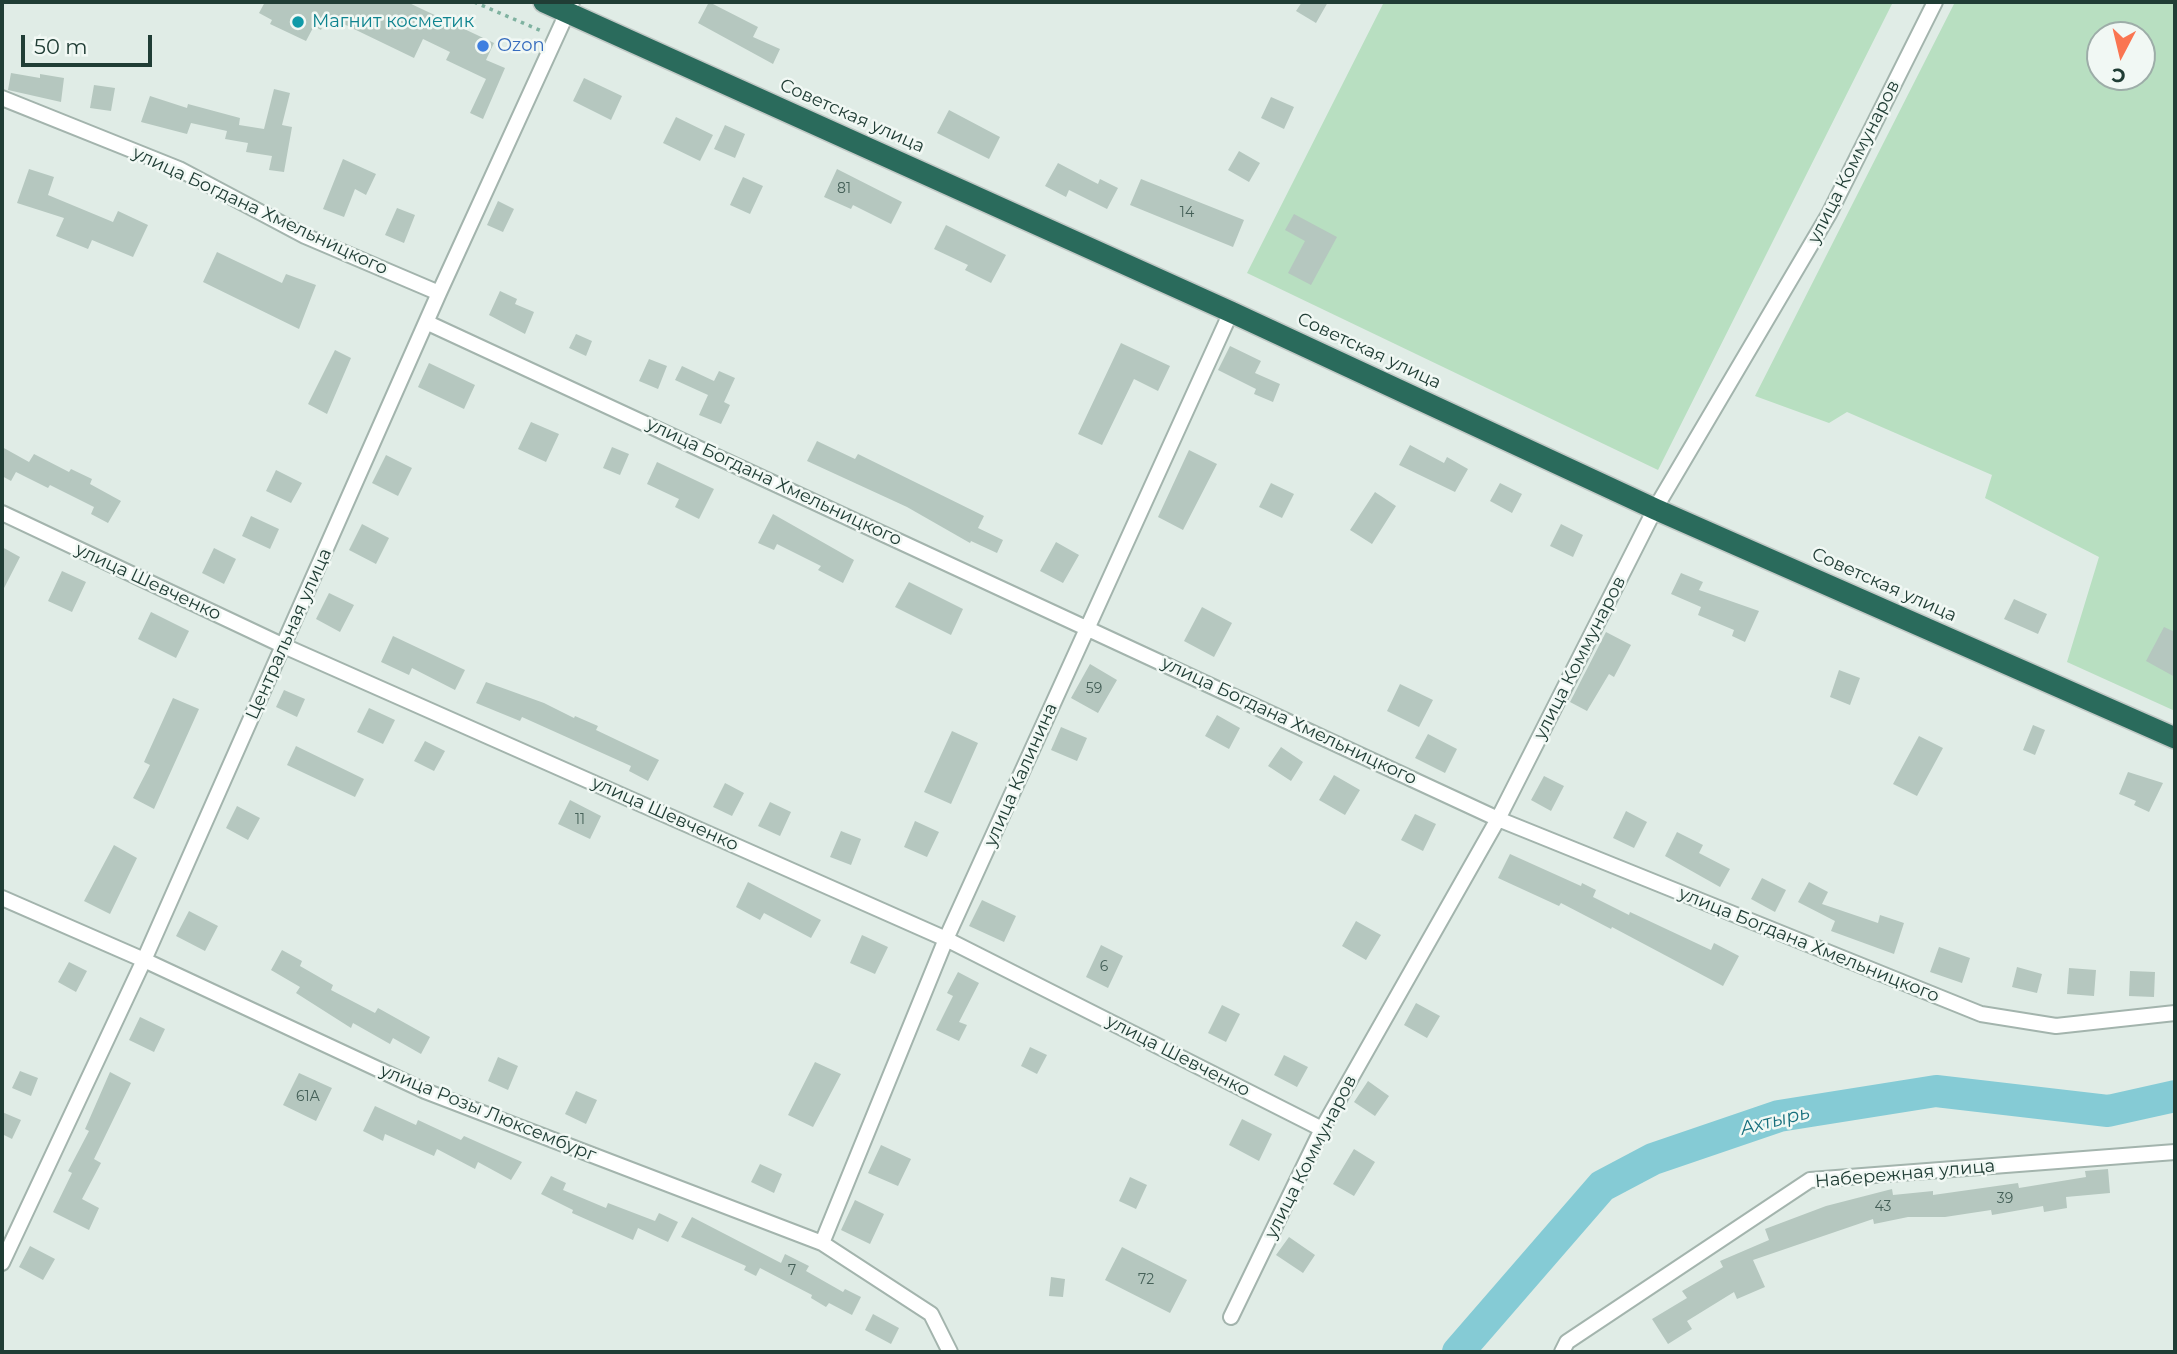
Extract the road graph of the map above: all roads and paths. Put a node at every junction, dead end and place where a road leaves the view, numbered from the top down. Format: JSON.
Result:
{"nodes":[{"id":1,"x":474,"y":2,"type":"edge"},
{"id":2,"x":544,"y":2,"type":"edge"},
{"id":3,"x":1936,"y":2,"type":"edge"},
{"id":4,"x":569,"y":7,"type":"edge"},
{"id":5,"x":556,"y":37,"type":"junction"},
{"id":6,"x":2,"y":98,"type":"edge"},
{"id":7,"x":439,"y":293,"type":"junction"},
{"id":8,"x":1231,"y":312,"type":"junction"},
{"id":9,"x":428,"y":323,"type":"junction"},
{"id":10,"x":1656,"y":509,"type":"junction"},
{"id":11,"x":2,"y":513,"type":"edge"},
{"id":12,"x":1088,"y":626,"type":"junction"},
{"id":13,"x":284,"y":646,"type":"junction"},
{"id":14,"x":2175,"y":738,"type":"edge"},
{"id":15,"x":1498,"y":819,"type":"junction"},
{"id":16,"x":2,"y":898,"type":"edge"},
{"id":17,"x":946,"y":939,"type":"junction"},
{"id":18,"x":144,"y":960,"type":"junction"},
{"id":19,"x":2175,"y":1013,"type":"edge"},
{"id":20,"x":1322,"y":1129,"type":"junction"},
{"id":21,"x":2175,"y":1152,"type":"edge"},
{"id":22,"x":822,"y":1243,"type":"junction"},
{"id":23,"x":2,"y":1264,"type":"edge"},
{"id":24,"x":1231,"y":1317,"type":"dead end"},
{"id":25,"x":950,"y":1352,"type":"edge"},
{"id":26,"x":1562,"y":1352,"type":"edge"}],
"edges":[{"from":1,"to":5,"type":"path"},
{"from":2,"to":4,"type":"highway","name":"Советская улица"},
{"from":3,"to":10,"type":"street","name":"улица Коммунаров"},
{"from":4,"to":5,"type":"street","name":"Центральная улица"},
{"from":4,"to":8,"type":"highway","name":"Советская улица"},
{"from":5,"to":7,"type":"street","name":"Центральная улица"},
{"from":6,"to":7,"type":"street","name":"улица Богдана Хмельницкого"},
{"from":7,"to":9,"type":"street","name":"Центральная улица"},
{"from":8,"to":10,"type":"highway","name":"Советская улица"},
{"from":8,"to":12,"type":"street","name":"улица Калинина"},
{"from":9,"to":12,"type":"street","name":"улица Богдана Хмельницкого"},
{"from":9,"to":13,"type":"street","name":"Центральная улица"},
{"from":10,"to":14,"type":"highway","name":"Советская улица"},
{"from":10,"to":15,"type":"street","name":"улица Коммунаров"},
{"from":11,"to":13,"type":"street","name":"улица Шевченко"},
{"from":12,"to":15,"type":"street","name":"улица Богдана Хмельницкого"},
{"from":12,"to":17,"type":"street","name":"улица Калинина"},
{"from":13,"to":17,"type":"street","name":"улица Шевченко"},
{"from":13,"to":18,"type":"street","name":"Центральная улица"},
{"from":15,"to":19,"type":"street","name":"улица Богдана Хмельницкого"},
{"from":15,"to":20,"type":"street","name":"улица Коммунаров"},
{"from":16,"to":18,"type":"street","name":"улица Розы Люксембург"},
{"from":17,"to":20,"type":"street","name":"улица Шевченко"},
{"from":17,"to":22,"type":"street","name":"улица Калинина"},
{"from":18,"to":22,"type":"street","name":"улица Розы Люксембург"},
{"from":18,"to":23,"type":"street","name":"Центральная улица"},
{"from":20,"to":24,"type":"street","name":"улица Коммунаров"},
{"from":21,"to":26,"type":"street","name":"Набережная улица"},
{"from":22,"to":25,"type":"street","name":"улица Розы Люксембург"}]}
